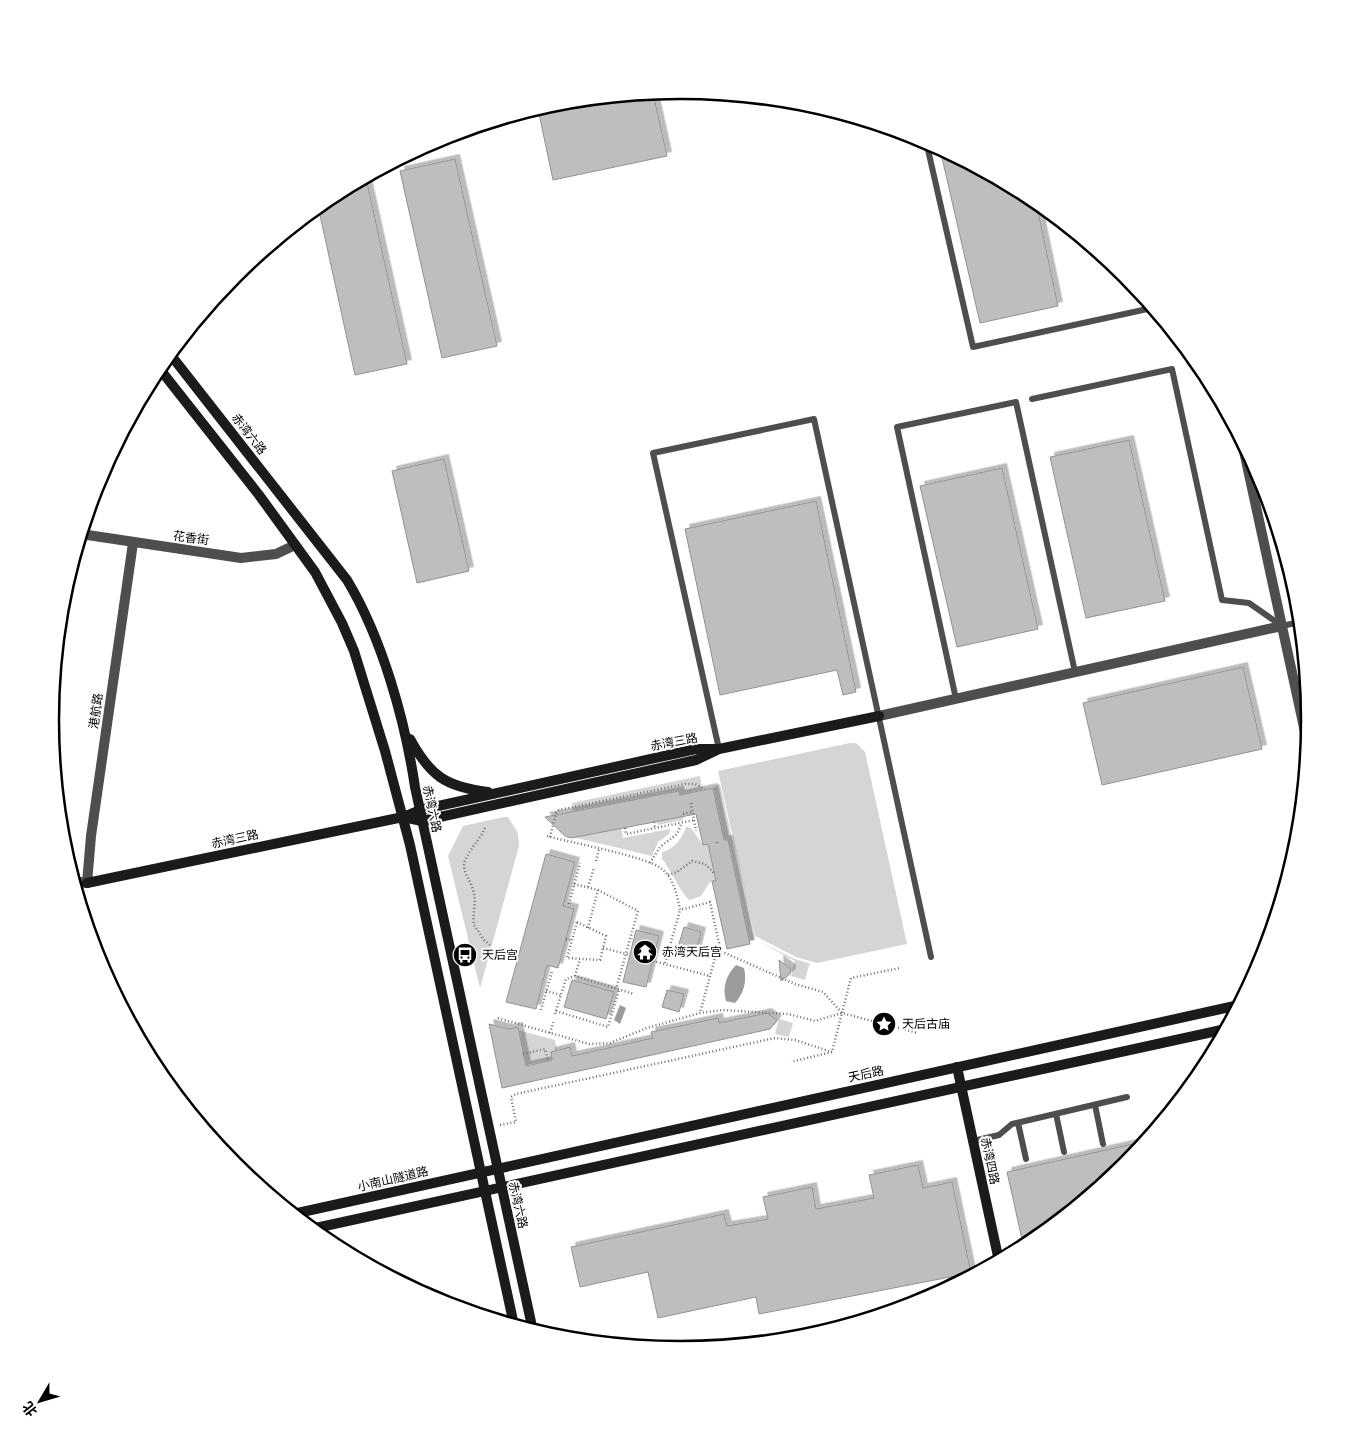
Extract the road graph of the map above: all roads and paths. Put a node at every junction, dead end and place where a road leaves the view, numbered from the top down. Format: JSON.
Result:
{"nodes":[{"id":1,"x":928,"y":151,"type":"edge"},
{"id":2,"x":1146,"y":309,"type":"edge"},
{"id":3,"x":174,"y":359,"type":"edge"},
{"id":4,"x":163,"y":375,"type":"edge"},
{"id":5,"x":1032,"y":399,"type":"dead end"},
{"id":6,"x":1248,"y":470,"type":"edge"},
{"id":7,"x":88,"y":535,"type":"edge"},
{"id":8,"x":133,"y":543,"type":"junction"},
{"id":9,"x":295,"y":545,"type":"junction"},
{"id":10,"x":1293,"y":623,"type":"edge"},
{"id":11,"x":1282,"y":626,"type":"junction"},
{"id":12,"x":1075,"y":672,"type":"junction"},
{"id":13,"x":956,"y":699,"type":"junction"},
{"id":14,"x":1301,"y":713,"type":"edge"},
{"id":15,"x":879,"y":716,"type":"junction"},
{"id":16,"x":406,"y":732,"type":"junction"},
{"id":17,"x":719,"y":749,"type":"junction"},
{"id":18,"x":705,"y":789,"type":"dead end"},
{"id":19,"x":499,"y":793,"type":"junction"},
{"id":20,"x":691,"y":803,"type":"dead end"},
{"id":21,"x":420,"y":810,"type":"junction"},
{"id":22,"x":692,"y":812,"type":"junction"},
{"id":23,"x":683,"y":814,"type":"dead end"},
{"id":24,"x":402,"y":817,"type":"junction"},
{"id":25,"x":694,"y":820,"type":"junction"},
{"id":26,"x":422,"y":822,"type":"junction"},
{"id":27,"x":654,"y":822,"type":"dead end"},
{"id":28,"x":682,"y":823,"type":"junction"},
{"id":29,"x":485,"y":828,"type":"dead end"},
{"id":30,"x":625,"y":828,"type":"dead end"},
{"id":31,"x":654,"y":828,"type":"junction"},
{"id":32,"x":696,"y":831,"type":"dead end"},
{"id":33,"x":599,"y":849,"type":"junction"},
{"id":34,"x":596,"y":861,"type":"dead end"},
{"id":35,"x":650,"y":862,"type":"junction"},
{"id":36,"x":580,"y":863,"type":"dead end"},
{"id":37,"x":594,"y":868,"type":"dead end"},
{"id":38,"x":715,"y":874,"type":"dead end"},
{"id":39,"x":668,"y":875,"type":"junction"},
{"id":40,"x":80,"y":882,"type":"edge"},
{"id":41,"x":87,"y":883,"type":"junction"},
{"id":42,"x":574,"y":884,"type":"junction"},
{"id":43,"x":588,"y":888,"type":"junction"},
{"id":44,"x":598,"y":890,"type":"junction"},
{"id":45,"x":568,"y":904,"type":"dead end"},
{"id":46,"x":680,"y":910,"type":"junction"},
{"id":47,"x":588,"y":928,"type":"junction"},
{"id":48,"x":566,"y":939,"type":"dead end"},
{"id":49,"x":572,"y":940,"type":"junction"},
{"id":50,"x":491,"y":946,"type":"dead end"},
{"id":51,"x":603,"y":948,"type":"junction"},
{"id":52,"x":718,"y":950,"type":"junction"},
{"id":53,"x":628,"y":954,"type":"junction"},
{"id":54,"x":931,"y":958,"type":"dead end"},
{"id":55,"x":580,"y":959,"type":"junction"},
{"id":56,"x":653,"y":960,"type":"dead end"},
{"id":57,"x":665,"y":964,"type":"junction"},
{"id":58,"x":900,"y":968,"type":"dead end"},
{"id":59,"x":552,"y":971,"type":"dead end"},
{"id":60,"x":575,"y":976,"type":"junction"},
{"id":61,"x":710,"y":976,"type":"junction"},
{"id":62,"x":618,"y":989,"type":"junction"},
{"id":63,"x":546,"y":991,"type":"junction"},
{"id":64,"x":634,"y":994,"type":"dead end"},
{"id":65,"x":561,"y":995,"type":"junction"},
{"id":66,"x":1231,"y":1007,"type":"edge"},
{"id":67,"x":541,"y":1010,"type":"dead end"},
{"id":68,"x":700,"y":1013,"type":"junction"},
{"id":69,"x":842,"y":1013,"type":"junction"},
{"id":70,"x":498,"y":1018,"type":"dead end"},
{"id":71,"x":554,"y":1020,"type":"dead end"},
{"id":72,"x":1218,"y":1031,"type":"edge"},
{"id":73,"x":550,"y":1033,"type":"junction"},
{"id":74,"x":918,"y":1033,"type":"dead end"},
{"id":75,"x":832,"y":1052,"type":"junction"},
{"id":76,"x":524,"y":1054,"type":"dead end"},
{"id":77,"x":548,"y":1061,"type":"dead end"},
{"id":78,"x":791,"y":1062,"type":"dead end"},
{"id":79,"x":956,"y":1067,"type":"junction"},
{"id":80,"x":961,"y":1086,"type":"junction"},
{"id":81,"x":1128,"y":1098,"type":"dead end"},
{"id":82,"x":1095,"y":1105,"type":"junction"},
{"id":83,"x":1056,"y":1114,"type":"junction"},
{"id":84,"x":516,"y":1122,"type":"dead end"},
{"id":85,"x":1018,"y":1123,"type":"junction"},
{"id":86,"x":973,"y":1141,"type":"junction"},
{"id":87,"x":1103,"y":1144,"type":"dead end"},
{"id":88,"x":1064,"y":1152,"type":"dead end"},
{"id":89,"x":1026,"y":1159,"type":"dead end"},
{"id":90,"x":497,"y":1168,"type":"junction"},
{"id":91,"x":481,"y":1172,"type":"junction"},
{"id":92,"x":501,"y":1186,"type":"junction"},
{"id":93,"x":485,"y":1190,"type":"junction"},
{"id":94,"x":301,"y":1212,"type":"edge"},
{"id":95,"x":321,"y":1227,"type":"edge"},
{"id":96,"x":998,"y":1255,"type":"edge"},
{"id":97,"x":513,"y":1319,"type":"edge"},
{"id":98,"x":531,"y":1324,"type":"edge"}],
"edges":[{"from":1,"to":2,"type":"lane"},
{"from":3,"to":16,"type":"street","name":"赤湾六路"},
{"from":4,"to":9,"type":"street"},
{"from":5,"to":11,"type":"lane"},
{"from":6,"to":11,"type":"street"},
{"from":7,"to":8,"type":"street","name":"花香街"},
{"from":8,"to":9,"type":"street","name":"花香街"},
{"from":8,"to":41,"type":"street","name":"港航路"},
{"from":9,"to":24,"type":"street"},
{"from":10,"to":11,"type":"lane"},
{"from":11,"to":12,"type":"street"},
{"from":11,"to":14,"type":"street"},
{"from":12,"to":13,"type":"street"},
{"from":12,"to":13,"type":"lane"},
{"from":13,"to":15,"type":"street"},
{"from":15,"to":17,"type":"street"},
{"from":15,"to":17,"type":"lane"},
{"from":15,"to":54,"type":"lane"},
{"from":16,"to":19,"type":"street"},
{"from":16,"to":21,"type":"street","name":"赤湾六路"},
{"from":17,"to":19,"type":"street","name":"赤湾三路"},
{"from":17,"to":26,"type":"street","name":"赤湾三路"},
{"from":18,"to":33,"type":"path"},
{"from":19,"to":21,"type":"street","name":"赤湾三路"},
{"from":20,"to":22,"type":"path"},
{"from":21,"to":24,"type":"street","name":"赤湾三路"},
{"from":21,"to":26,"type":"street","name":"赤湾六路"},
{"from":22,"to":23,"type":"path"},
{"from":22,"to":25,"type":"path"},
{"from":24,"to":26,"type":"street","name":"赤湾三路"},
{"from":24,"to":41,"type":"street","name":"赤湾三路"},
{"from":24,"to":91,"type":"street"},
{"from":25,"to":28,"type":"path"},
{"from":25,"to":32,"type":"path"},
{"from":26,"to":90,"type":"street","name":"赤湾六路"},
{"from":27,"to":31,"type":"path"},
{"from":28,"to":31,"type":"path"},
{"from":28,"to":35,"type":"path"},
{"from":29,"to":50,"type":"path"},
{"from":30,"to":31,"type":"path"},
{"from":33,"to":34,"type":"path"},
{"from":33,"to":35,"type":"path"},
{"from":35,"to":39,"type":"path"},
{"from":36,"to":42,"type":"path"},
{"from":37,"to":43,"type":"path"},
{"from":38,"to":39,"type":"path"},
{"from":39,"to":46,"type":"path"},
{"from":40,"to":41,"type":"street","name":"赤湾三路"},
{"from":42,"to":43,"type":"path"},
{"from":42,"to":45,"type":"path"},
{"from":43,"to":44,"type":"path"},
{"from":44,"to":47,"type":"path"},
{"from":44,"to":53,"type":"path"},
{"from":46,"to":52,"type":"path"},
{"from":46,"to":57,"type":"path"},
{"from":47,"to":49,"type":"path"},
{"from":47,"to":51,"type":"path"},
{"from":48,"to":49,"type":"path"},
{"from":49,"to":55,"type":"path"},
{"from":51,"to":53,"type":"path"},
{"from":51,"to":55,"type":"path"},
{"from":52,"to":61,"type":"path"},
{"from":52,"to":69,"type":"path"},
{"from":53,"to":62,"type":"path"},
{"from":55,"to":60,"type":"path"},
{"from":56,"to":57,"type":"path"},
{"from":57,"to":61,"type":"path"},
{"from":58,"to":69,"type":"path"},
{"from":59,"to":63,"type":"path"},
{"from":60,"to":62,"type":"path"},
{"from":60,"to":65,"type":"path"},
{"from":61,"to":68,"type":"path"},
{"from":62,"to":64,"type":"path"},
{"from":62,"to":65,"type":"path"},
{"from":63,"to":65,"type":"path"},
{"from":63,"to":67,"type":"path"},
{"from":66,"to":79,"type":"street","name":"天后路"},
{"from":68,"to":69,"type":"path"},
{"from":68,"to":73,"type":"path"},
{"from":69,"to":74,"type":"path"},
{"from":69,"to":75,"type":"path"},
{"from":70,"to":73,"type":"path"},
{"from":71,"to":73,"type":"path"},
{"from":72,"to":80,"type":"street"},
{"from":75,"to":78,"type":"path"},
{"from":75,"to":84,"type":"path"},
{"from":76,"to":77,"type":"path"},
{"from":79,"to":80,"type":"street","name":"赤湾四路"},
{"from":79,"to":90,"type":"street","name":"天后路"},
{"from":80,"to":86,"type":"street","name":"赤湾四路"},
{"from":80,"to":92,"type":"street"},
{"from":81,"to":82,"type":"lane"},
{"from":82,"to":83,"type":"lane"},
{"from":82,"to":87,"type":"lane"},
{"from":83,"to":85,"type":"lane"},
{"from":83,"to":88,"type":"lane"},
{"from":85,"to":86,"type":"lane"},
{"from":85,"to":89,"type":"lane"},
{"from":86,"to":96,"type":"street","name":"赤湾四路"},
{"from":90,"to":91,"type":"street","name":"小南山隧道路"},
{"from":90,"to":92,"type":"street","name":"赤湾六路"},
{"from":91,"to":93,"type":"street"},
{"from":91,"to":94,"type":"street","name":"小南山隧道路"},
{"from":92,"to":93,"type":"street"},
{"from":92,"to":98,"type":"street","name":"赤湾六路"},
{"from":93,"to":95,"type":"street"},
{"from":93,"to":97,"type":"street"}]}
